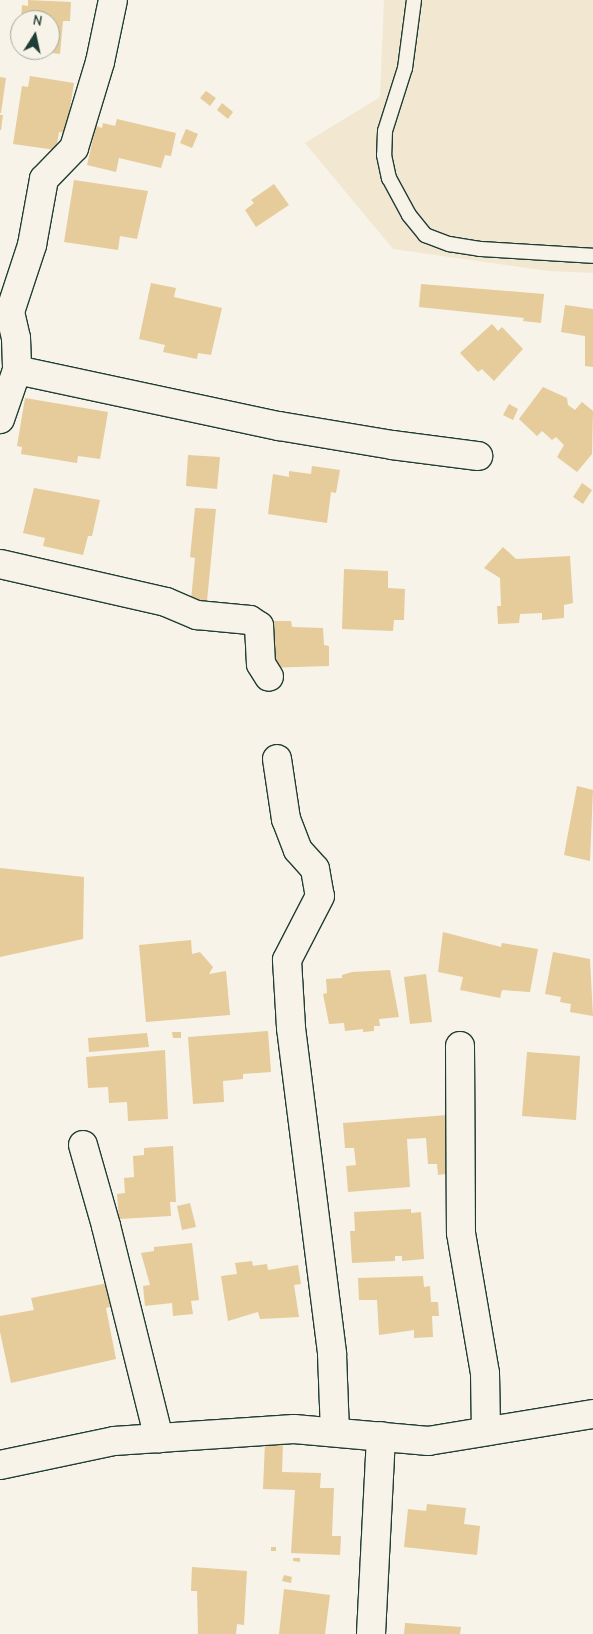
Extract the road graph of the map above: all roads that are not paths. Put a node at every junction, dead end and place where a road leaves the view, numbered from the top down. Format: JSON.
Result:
{"nodes":[{"id":1,"x":113,"y":0,"type":"edge"},
{"id":2,"x":414,"y":0,"type":"edge"},
{"id":3,"x":593,"y":256,"type":"edge"},
{"id":4,"x":5,"y":312,"type":"edge"},
{"id":5,"x":16,"y":370,"type":"junction"},
{"id":6,"x":0,"y":419,"type":"edge"},
{"id":7,"x":478,"y":456,"type":"dead end"},
{"id":8,"x":0,"y":564,"type":"edge"},
{"id":9,"x":269,"y":677,"type":"dead end"},
{"id":10,"x":277,"y":759,"type":"dead end"},
{"id":11,"x":460,"y":1046,"type":"dead end"},
{"id":12,"x":83,"y":1145,"type":"dead end"},
{"id":13,"x":593,"y":1414,"type":"edge"},
{"id":14,"x":486,"y":1431,"type":"junction"},
{"id":15,"x":335,"y":1432,"type":"junction"},
{"id":16,"x":381,"y":1436,"type":"junction"},
{"id":17,"x":159,"y":1438,"type":"junction"},
{"id":18,"x":0,"y":1465,"type":"edge"},
{"id":19,"x":371,"y":1634,"type":"edge"}],
"edges":[{"from":1,"to":4,"type":"street"},
{"from":2,"to":3,"type":"lane"},
{"from":4,"to":5,"type":"street"},
{"from":5,"to":6,"type":"street"},
{"from":5,"to":7,"type":"street"},
{"from":8,"to":9,"type":"street"},
{"from":10,"to":15,"type":"street"},
{"from":11,"to":14,"type":"street"},
{"from":12,"to":17,"type":"street"},
{"from":13,"to":14,"type":"street"},
{"from":14,"to":16,"type":"street"},
{"from":15,"to":16,"type":"street"},
{"from":15,"to":17,"type":"street"},
{"from":16,"to":19,"type":"street"},
{"from":17,"to":18,"type":"street"}]}
